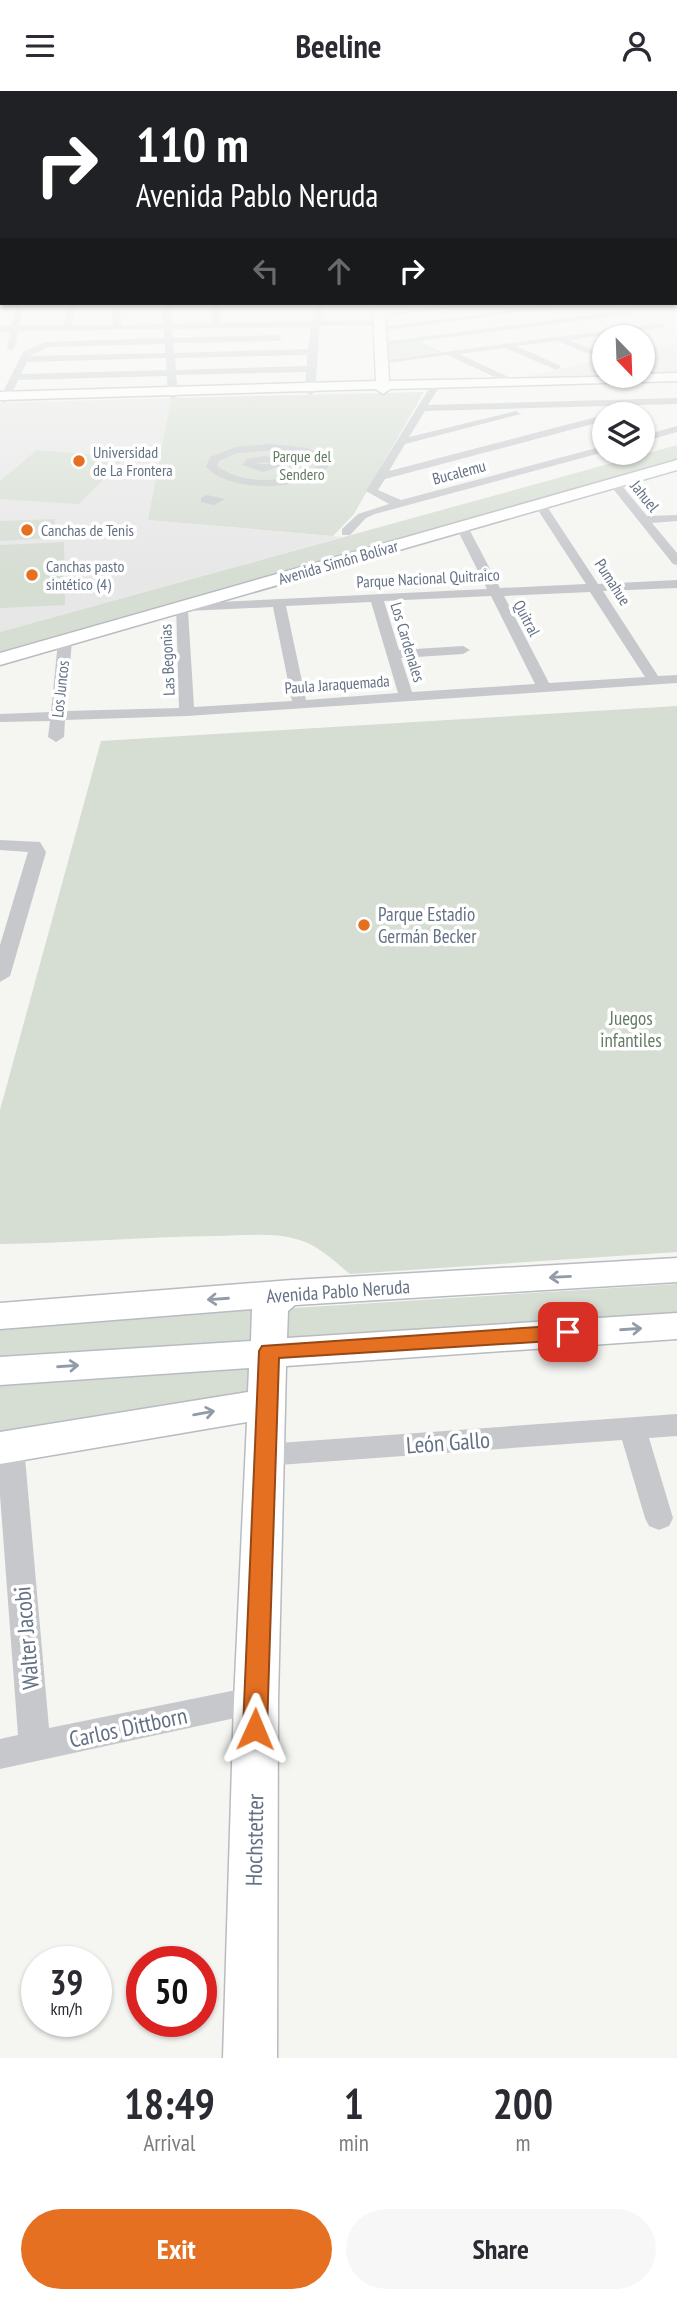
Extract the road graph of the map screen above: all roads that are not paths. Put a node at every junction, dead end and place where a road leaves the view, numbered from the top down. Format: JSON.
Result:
{"nodes":[{"id":1,"x":173,"y":393,"type":"joint"},
{"id":2,"x":182,"y":393,"type":"edge"},
{"id":3,"x":431,"y":393,"type":"edge"},
{"id":4,"x":635,"y":393,"type":"edge"},
{"id":5,"x":3,"y":397,"type":"edge"},
{"id":6,"x":671,"y":401,"type":"edge"},
{"id":7,"x":642,"y":402,"type":"joint"},
{"id":8,"x":592,"y":403,"type":"edge"},
{"id":9,"x":552,"y":404,"type":"junction"},
{"id":10,"x":421,"y":408,"type":"junction"},
{"id":11,"x":592,"y":421,"type":"edge"},
{"id":12,"x":486,"y":422,"type":"junction"},
{"id":13,"x":677,"y":429,"type":"edge"},
{"id":14,"x":655,"y":435,"type":"edge"},
{"id":15,"x":533,"y":437,"type":"junction"},
{"id":16,"x":401,"y":443,"type":"junction"},
{"id":17,"x":308,"y":451,"type":"joint"},
{"id":18,"x":592,"y":452,"type":"edge"},
{"id":19,"x":586,"y":454,"type":"junction"},
{"id":20,"x":677,"y":465,"type":"edge"},
{"id":21,"x":379,"y":477,"type":"junction"},
{"id":22,"x":614,"y":483,"type":"junction"},
{"id":23,"x":400,"y":504,"type":"junction"},
{"id":24,"x":540,"y":504,"type":"junction"},
{"id":25,"x":677,"y":518,"type":"edge"},
{"id":26,"x":645,"y":520,"type":"junction"},
{"id":27,"x":462,"y":527,"type":"junction"},
{"id":28,"x":346,"y":532,"type":"dead end"},
{"id":29,"x":677,"y":561,"type":"edge"},
{"id":30,"x":677,"y":584,"type":"edge"},
{"id":31,"x":596,"y":587,"type":"junction"},
{"id":32,"x":494,"y":592,"type":"junction"},
{"id":33,"x":376,"y":598,"type":"junction"},
{"id":34,"x":279,"y":603,"type":"junction"},
{"id":35,"x":181,"y":607,"type":"junction"},
{"id":36,"x":65,"y":641,"type":"junction"},
{"id":37,"x":463,"y":650,"type":"dead end"},
{"id":38,"x":393,"y":654,"type":"junction"},
{"id":39,"x":0,"y":659,"type":"edge"},
{"id":40,"x":677,"y":679,"type":"edge"},
{"id":41,"x":654,"y":680,"type":"junction"},
{"id":42,"x":544,"y":687,"type":"junction"},
{"id":43,"x":406,"y":696,"type":"junction"},
{"id":44,"x":300,"y":704,"type":"junction"},
{"id":45,"x":187,"y":712,"type":"junction"},
{"id":46,"x":57,"y":716,"type":"junction"},
{"id":47,"x":0,"y":718,"type":"edge"},
{"id":48,"x":56,"y":737,"type":"dead end"},
{"id":49,"x":0,"y":845,"type":"edge"},
{"id":50,"x":0,"y":976,"type":"edge"},
{"id":51,"x":677,"y":1270,"type":"edge"},
{"id":52,"x":286,"y":1294,"type":"junction"},
{"id":53,"x":0,"y":1316,"type":"edge"},
{"id":54,"x":677,"y":1326,"type":"edge"},
{"id":55,"x":269,"y":1351,"type":"junction"},
{"id":56,"x":0,"y":1371,"type":"edge"},
{"id":57,"x":267,"y":1404,"type":"junction"},
{"id":58,"x":677,"y":1425,"type":"edge"},
{"id":59,"x":632,"y":1428,"type":"junction"},
{"id":60,"x":5,"y":1447,"type":"edge"},
{"id":61,"x":265,"y":1455,"type":"junction"},
{"id":62,"x":659,"y":1518,"type":"dead end"},
{"id":63,"x":256,"y":1701,"type":"junction"},
{"id":64,"x":35,"y":1747,"type":"junction"},
{"id":65,"x":0,"y":1754,"type":"edge"},
{"id":66,"x":250,"y":2058,"type":"edge"}],
"edges":[{"from":1,"to":2,"type":"main road"},
{"from":1,"to":5,"type":"main road"},
{"from":3,"to":10,"type":"street"},
{"from":4,"to":7,"type":"street"},
{"from":6,"to":7,"type":"street"},
{"from":8,"to":9,"type":"street"},
{"from":9,"to":10,"type":"street"},
{"from":9,"to":12,"type":"street"},
{"from":10,"to":16,"type":"street"},
{"from":11,"to":15,"type":"street"},
{"from":12,"to":15,"type":"street"},
{"from":12,"to":16,"type":"street"},
{"from":13,"to":14,"type":"street"},
{"from":15,"to":19,"type":"street"},
{"from":15,"to":21,"type":"street"},
{"from":16,"to":21,"type":"street"},
{"from":17,"to":17,"type":"street"},
{"from":18,"to":19,"type":"street","name":"Bucalemu"},
{"from":19,"to":23,"type":"street","name":"Bucalemu"},
{"from":20,"to":22,"type":"main road","name":"Avenida Simón Bolívar"},
{"from":21,"to":23,"type":"street"},
{"from":22,"to":24,"type":"main road","name":"Avenida Simón Bolívar"},
{"from":22,"to":26,"type":"street","name":"Jahuel"},
{"from":23,"to":28,"type":"street","name":"Bucalemu"},
{"from":24,"to":27,"type":"main road","name":"Avenida Simón Bolívar"},
{"from":24,"to":31,"type":"street","name":"Pumahue"},
{"from":25,"to":26,"type":"street"},
{"from":26,"to":29,"type":"street","name":"Jahuel"},
{"from":27,"to":32,"type":"street","name":"Quitral"},
{"from":27,"to":35,"type":"main road","name":"Avenida Simón Bolívar"},
{"from":30,"to":31,"type":"street","name":"Parque Nacional Quitraico"},
{"from":31,"to":32,"type":"street","name":"Parque Nacional Quitraico"},
{"from":31,"to":41,"type":"street","name":"Pumahue"},
{"from":32,"to":33,"type":"street","name":"Parque Nacional Quitraico"},
{"from":32,"to":42,"type":"street","name":"Quitral"},
{"from":33,"to":34,"type":"street","name":"Parque Nacional Quitraico"},
{"from":33,"to":38,"type":"street","name":"Los Cardenales"},
{"from":34,"to":35,"type":"street","name":"Parque Nacional Quitraico"},
{"from":34,"to":44,"type":"street"},
{"from":35,"to":36,"type":"main road","name":"Avenida Simón Bolívar"},
{"from":35,"to":45,"type":"street","name":"Las Begonias"},
{"from":36,"to":39,"type":"main road","name":"Avenida Simón Bolívar"},
{"from":36,"to":46,"type":"street","name":"Los Juncos"},
{"from":37,"to":38,"type":"street"},
{"from":38,"to":43,"type":"street","name":"Los Cardenales"},
{"from":40,"to":41,"type":"street","name":"Paula Jaraquemada"},
{"from":41,"to":42,"type":"street","name":"Paula Jaraquemada"},
{"from":42,"to":43,"type":"street","name":"Paula Jaraquemada"},
{"from":43,"to":44,"type":"street","name":"Paula Jaraquemada"},
{"from":44,"to":45,"type":"street","name":"Paula Jaraquemada"},
{"from":45,"to":46,"type":"street","name":"Paula Jaraquemada"},
{"from":46,"to":47,"type":"street","name":"Paula Jaraquemada"},
{"from":46,"to":48,"type":"street","name":"Los Juncos"},
{"from":49,"to":50,"type":"street"},
{"from":51,"to":52,"type":"main road","name":"Avenida Pablo Neruda","one_way":true},
{"from":52,"to":53,"type":"main road","name":"Avenida Pablo Neruda","one_way":true},
{"from":52,"to":55,"type":"main road","name":"Hochstetter"},
{"from":55,"to":54,"type":"main road","one_way":true},
{"from":56,"to":55,"type":"main road","one_way":true},
{"from":55,"to":57,"type":"main road","name":"Hochstetter"},
{"from":60,"to":57,"type":"main road","one_way":true},
{"from":57,"to":61,"type":"main road","name":"Hochstetter"},
{"from":58,"to":59,"type":"street","name":"León Gallo"},
{"from":59,"to":61,"type":"street","name":"León Gallo"},
{"from":59,"to":62,"type":"street"},
{"from":60,"to":64,"type":"street","name":"Walter Jacobi"},
{"from":61,"to":63,"type":"main road","name":"Hochstetter"},
{"from":63,"to":64,"type":"street","name":"Carlos Dittborn"},
{"from":63,"to":66,"type":"main road","name":"Hochstetter"},
{"from":64,"to":65,"type":"street","name":"Carlos Dittborn"}]}
